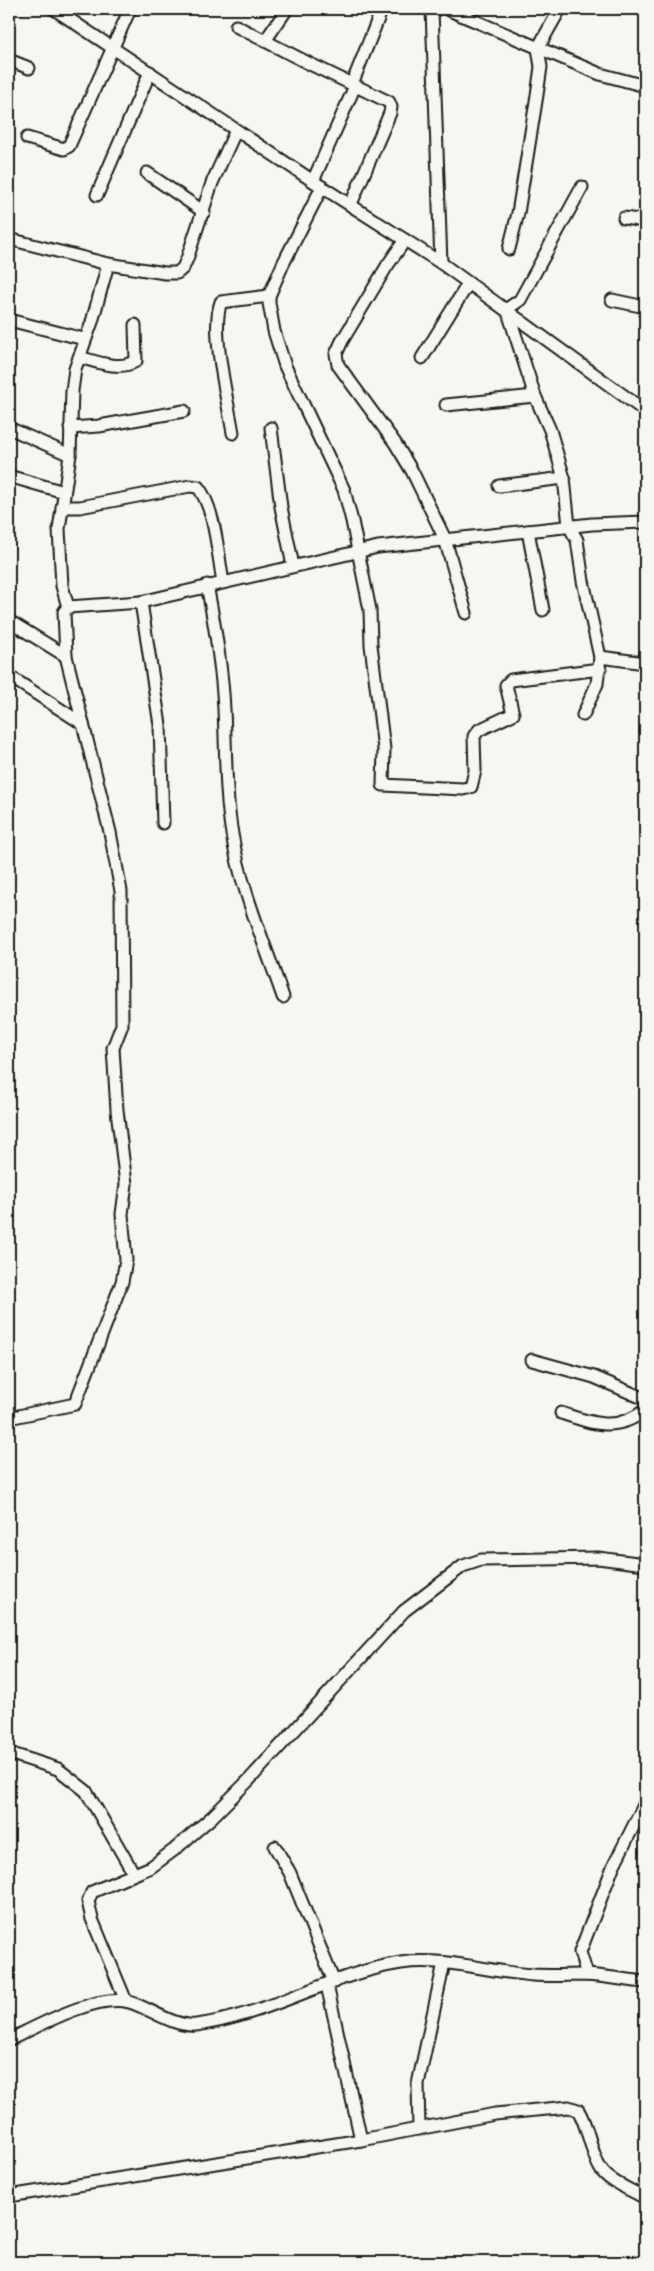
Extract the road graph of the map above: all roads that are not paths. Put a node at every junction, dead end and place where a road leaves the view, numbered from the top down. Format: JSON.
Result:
{"nodes":[{"id":1,"x":54,"y":9,"type":"edge"},
{"id":2,"x":130,"y":9,"type":"edge"},
{"id":3,"x":287,"y":9,"type":"edge"},
{"id":4,"x":382,"y":9,"type":"edge"},
{"id":5,"x":432,"y":9,"type":"edge"},
{"id":6,"x":447,"y":9,"type":"edge"},
{"id":7,"x":560,"y":9,"type":"edge"},
{"id":8,"x":236,"y":26,"type":"dead end"},
{"id":9,"x":265,"y":41,"type":"junction"},
{"id":10,"x":114,"y":47,"type":"junction"},
{"id":11,"x":538,"y":48,"type":"junction"},
{"id":12,"x":9,"y":60,"type":"edge"},
{"id":13,"x":30,"y":68,"type":"dead end"},
{"id":14,"x":150,"y":72,"type":"junction"},
{"id":15,"x":354,"y":85,"type":"junction"},
{"id":16,"x":645,"y":86,"type":"edge"},
{"id":17,"x":236,"y":130,"type":"junction"},
{"id":18,"x":27,"y":138,"type":"dead end"},
{"id":19,"x":147,"y":172,"type":"dead end"},
{"id":20,"x":317,"y":184,"type":"junction"},
{"id":21,"x":582,"y":187,"type":"dead end"},
{"id":22,"x":97,"y":195,"type":"dead end"},
{"id":23,"x":351,"y":204,"type":"junction"},
{"id":24,"x":204,"y":212,"type":"junction"},
{"id":25,"x":624,"y":218,"type":"dead end"},
{"id":26,"x":645,"y":221,"type":"edge"},
{"id":27,"x":9,"y":239,"type":"edge"},
{"id":28,"x":405,"y":240,"type":"junction"},
{"id":29,"x":509,"y":249,"type":"dead end"},
{"id":30,"x":440,"y":262,"type":"junction"},
{"id":31,"x":108,"y":264,"type":"junction"},
{"id":32,"x":468,"y":284,"type":"junction"},
{"id":33,"x":269,"y":296,"type":"junction"},
{"id":34,"x":612,"y":300,"type":"dead end"},
{"id":35,"x":645,"y":306,"type":"edge"},
{"id":36,"x":507,"y":309,"type":"junction"},
{"id":37,"x":9,"y":320,"type":"edge"},
{"id":38,"x":135,"y":325,"type":"dead end"},
{"id":39,"x":84,"y":339,"type":"junction"},
{"id":40,"x":79,"y":357,"type":"junction"},
{"id":41,"x":422,"y":358,"type":"dead end"},
{"id":42,"x":535,"y":396,"type":"junction"},
{"id":43,"x":446,"y":405,"type":"dead end"},
{"id":44,"x":645,"y":411,"type":"edge"},
{"id":45,"x":184,"y":412,"type":"dead end"},
{"id":46,"x":9,"y":428,"type":"edge"},
{"id":47,"x":70,"y":428,"type":"junction"},
{"id":48,"x":271,"y":428,"type":"dead end"},
{"id":49,"x":233,"y":433,"type":"dead end"},
{"id":50,"x":70,"y":455,"type":"junction"},
{"id":51,"x":12,"y":477,"type":"dead end"},
{"id":52,"x":564,"y":478,"type":"junction"},
{"id":53,"x":500,"y":486,"type":"dead end"},
{"id":54,"x":64,"y":492,"type":"junction"},
{"id":55,"x":62,"y":507,"type":"junction"},
{"id":56,"x":645,"y":522,"type":"edge"},
{"id":57,"x":568,"y":526,"type":"junction"},
{"id":58,"x":528,"y":531,"type":"junction"},
{"id":59,"x":445,"y":539,"type":"junction"},
{"id":60,"x":359,"y":551,"type":"junction"},
{"id":61,"x":293,"y":566,"type":"junction"},
{"id":62,"x":223,"y":582,"type":"junction"},
{"id":63,"x":207,"y":585,"type":"junction"},
{"id":64,"x":141,"y":602,"type":"junction"},
{"id":65,"x":68,"y":607,"type":"junction"},
{"id":66,"x":543,"y":610,"type":"dead end"},
{"id":67,"x":466,"y":613,"type":"dead end"},
{"id":68,"x":9,"y":620,"type":"edge"},
{"id":69,"x":66,"y":656,"type":"junction"},
{"id":70,"x":600,"y":663,"type":"junction"},
{"id":71,"x":645,"y":664,"type":"edge"},
{"id":72,"x":9,"y":676,"type":"edge"},
{"id":73,"x":583,"y":715,"type":"dead end"},
{"id":74,"x":83,"y":724,"type":"junction"},
{"id":75,"x":163,"y":823,"type":"dead end"},
{"id":76,"x":284,"y":997,"type":"dead end"},
{"id":77,"x":532,"y":1360,"type":"dead end"},
{"id":78,"x":645,"y":1399,"type":"edge"},
{"id":79,"x":645,"y":1410,"type":"edge"},
{"id":80,"x":561,"y":1413,"type":"dead end"},
{"id":81,"x":9,"y":1418,"type":"edge"},
{"id":82,"x":645,"y":1564,"type":"edge"},
{"id":83,"x":9,"y":1753,"type":"edge"},
{"id":84,"x":645,"y":1803,"type":"edge"},
{"id":85,"x":275,"y":1847,"type":"dead end"},
{"id":86,"x":134,"y":1874,"type":"junction"},
{"id":87,"x":444,"y":1963,"type":"junction"},
{"id":88,"x":587,"y":1975,"type":"junction"},
{"id":89,"x":645,"y":1982,"type":"edge"},
{"id":90,"x":331,"y":1984,"type":"junction"},
{"id":91,"x":126,"y":2001,"type":"junction"},
{"id":92,"x":9,"y":2040,"type":"edge"},
{"id":93,"x":419,"y":2128,"type":"junction"},
{"id":94,"x":360,"y":2140,"type":"junction"},
{"id":95,"x":9,"y":2196,"type":"edge"},
{"id":96,"x":645,"y":2198,"type":"edge"}],
"edges":[{"from":1,"to":10,"type":"street"},
{"from":2,"to":10,"type":"street"},
{"from":3,"to":9,"type":"street"},
{"from":4,"to":15,"type":"street"},
{"from":5,"to":30,"type":"street"},
{"from":6,"to":11,"type":"street"},
{"from":7,"to":11,"type":"street"},
{"from":8,"to":9,"type":"street"},
{"from":9,"to":15,"type":"street"},
{"from":10,"to":14,"type":"street"},
{"from":10,"to":18,"type":"street"},
{"from":11,"to":16,"type":"street"},
{"from":11,"to":29,"type":"street"},
{"from":12,"to":13,"type":"street"},
{"from":14,"to":17,"type":"street"},
{"from":14,"to":22,"type":"street"},
{"from":15,"to":20,"type":"street"},
{"from":15,"to":23,"type":"street"},
{"from":17,"to":20,"type":"street"},
{"from":17,"to":24,"type":"street"},
{"from":19,"to":24,"type":"street"},
{"from":20,"to":23,"type":"street"},
{"from":20,"to":33,"type":"street"},
{"from":21,"to":36,"type":"street"},
{"from":23,"to":28,"type":"street"},
{"from":24,"to":31,"type":"street"},
{"from":25,"to":26,"type":"street"},
{"from":27,"to":31,"type":"street"},
{"from":28,"to":30,"type":"street"},
{"from":28,"to":59,"type":"street"},
{"from":30,"to":32,"type":"street"},
{"from":31,"to":39,"type":"street"},
{"from":32,"to":36,"type":"street"},
{"from":32,"to":41,"type":"street"},
{"from":33,"to":49,"type":"street"},
{"from":33,"to":60,"type":"street"},
{"from":34,"to":35,"type":"street"},
{"from":36,"to":42,"type":"street"},
{"from":36,"to":44,"type":"street"},
{"from":37,"to":39,"type":"street"},
{"from":38,"to":40,"type":"street"},
{"from":39,"to":40,"type":"street"},
{"from":40,"to":47,"type":"street"},
{"from":42,"to":43,"type":"street"},
{"from":42,"to":52,"type":"street"},
{"from":45,"to":47,"type":"street"},
{"from":46,"to":50,"type":"street"},
{"from":47,"to":50,"type":"street"},
{"from":48,"to":61,"type":"street"},
{"from":50,"to":54,"type":"street"},
{"from":51,"to":54,"type":"street"},
{"from":52,"to":53,"type":"street"},
{"from":52,"to":57,"type":"street"},
{"from":54,"to":55,"type":"street"},
{"from":55,"to":62,"type":"street"},
{"from":55,"to":65,"type":"street"},
{"from":56,"to":57,"type":"street"},
{"from":57,"to":58,"type":"street"},
{"from":57,"to":70,"type":"street"},
{"from":58,"to":59,"type":"street"},
{"from":58,"to":66,"type":"street"},
{"from":59,"to":60,"type":"street"},
{"from":59,"to":67,"type":"street"},
{"from":60,"to":61,"type":"street"},
{"from":60,"to":70,"type":"street"},
{"from":61,"to":62,"type":"street"},
{"from":62,"to":63,"type":"street"},
{"from":63,"to":64,"type":"street"},
{"from":63,"to":76,"type":"street"},
{"from":64,"to":65,"type":"street"},
{"from":64,"to":75,"type":"street"},
{"from":65,"to":69,"type":"street"},
{"from":68,"to":69,"type":"street"},
{"from":69,"to":74,"type":"street"},
{"from":70,"to":71,"type":"street"},
{"from":70,"to":73,"type":"street"},
{"from":72,"to":74,"type":"street"},
{"from":74,"to":81,"type":"street"},
{"from":77,"to":78,"type":"street"},
{"from":79,"to":80,"type":"street"},
{"from":82,"to":86,"type":"street"},
{"from":83,"to":86,"type":"street"},
{"from":84,"to":88,"type":"street"},
{"from":85,"to":90,"type":"street"},
{"from":86,"to":91,"type":"street"},
{"from":87,"to":88,"type":"street"},
{"from":87,"to":90,"type":"street"},
{"from":87,"to":93,"type":"street"},
{"from":88,"to":89,"type":"street"},
{"from":90,"to":91,"type":"street"},
{"from":90,"to":94,"type":"street"},
{"from":91,"to":92,"type":"street"},
{"from":93,"to":94,"type":"street"},
{"from":93,"to":96,"type":"street"},
{"from":94,"to":95,"type":"street"}]}
